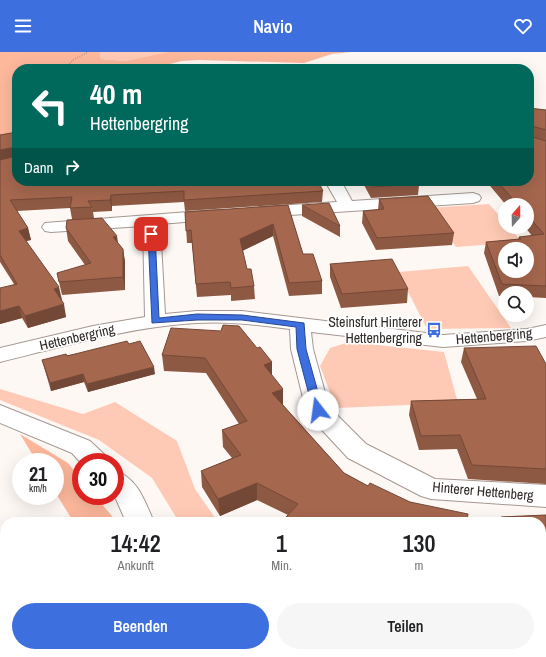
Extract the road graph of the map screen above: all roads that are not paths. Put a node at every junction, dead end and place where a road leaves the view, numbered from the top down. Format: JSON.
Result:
{"nodes":[{"id":1,"x":336,"y":186,"type":"edge"},
{"id":2,"x":473,"y":198,"type":"dead end"},
{"id":3,"x":347,"y":206,"type":"junction"},
{"id":4,"x":151,"y":220,"type":"junction"},
{"id":5,"x":51,"y":227,"type":"dead end"},
{"id":6,"x":155,"y":321,"type":"junction"},
{"id":7,"x":300,"y":325,"type":"junction"},
{"id":8,"x":546,"y":331,"type":"edge"},
{"id":9,"x":0,"y":355,"type":"edge"},
{"id":10,"x":0,"y":413,"type":"edge"},
{"id":11,"x":87,"y":453,"type":"edge"},
{"id":12,"x":124,"y":490,"type":"edge"},
{"id":13,"x":546,"y":496,"type":"edge"},
{"id":14,"x":138,"y":517,"type":"edge"}],
"edges":[{"from":1,"to":3,"type":"street"},
{"from":2,"to":3,"type":"street"},
{"from":3,"to":4,"type":"street"},
{"from":4,"to":5,"type":"street"},
{"from":4,"to":6,"type":"street"},
{"from":6,"to":7,"type":"street","name":"Hettenbergring"},
{"from":6,"to":9,"type":"street","name":"Hettenbergring"},
{"from":7,"to":8,"type":"street","name":"Hettenbergring"},
{"from":7,"to":13,"type":"street","name":"Hinterer Hettenberg"},
{"from":10,"to":11,"type":"street"},
{"from":12,"to":14,"type":"street"}]}
